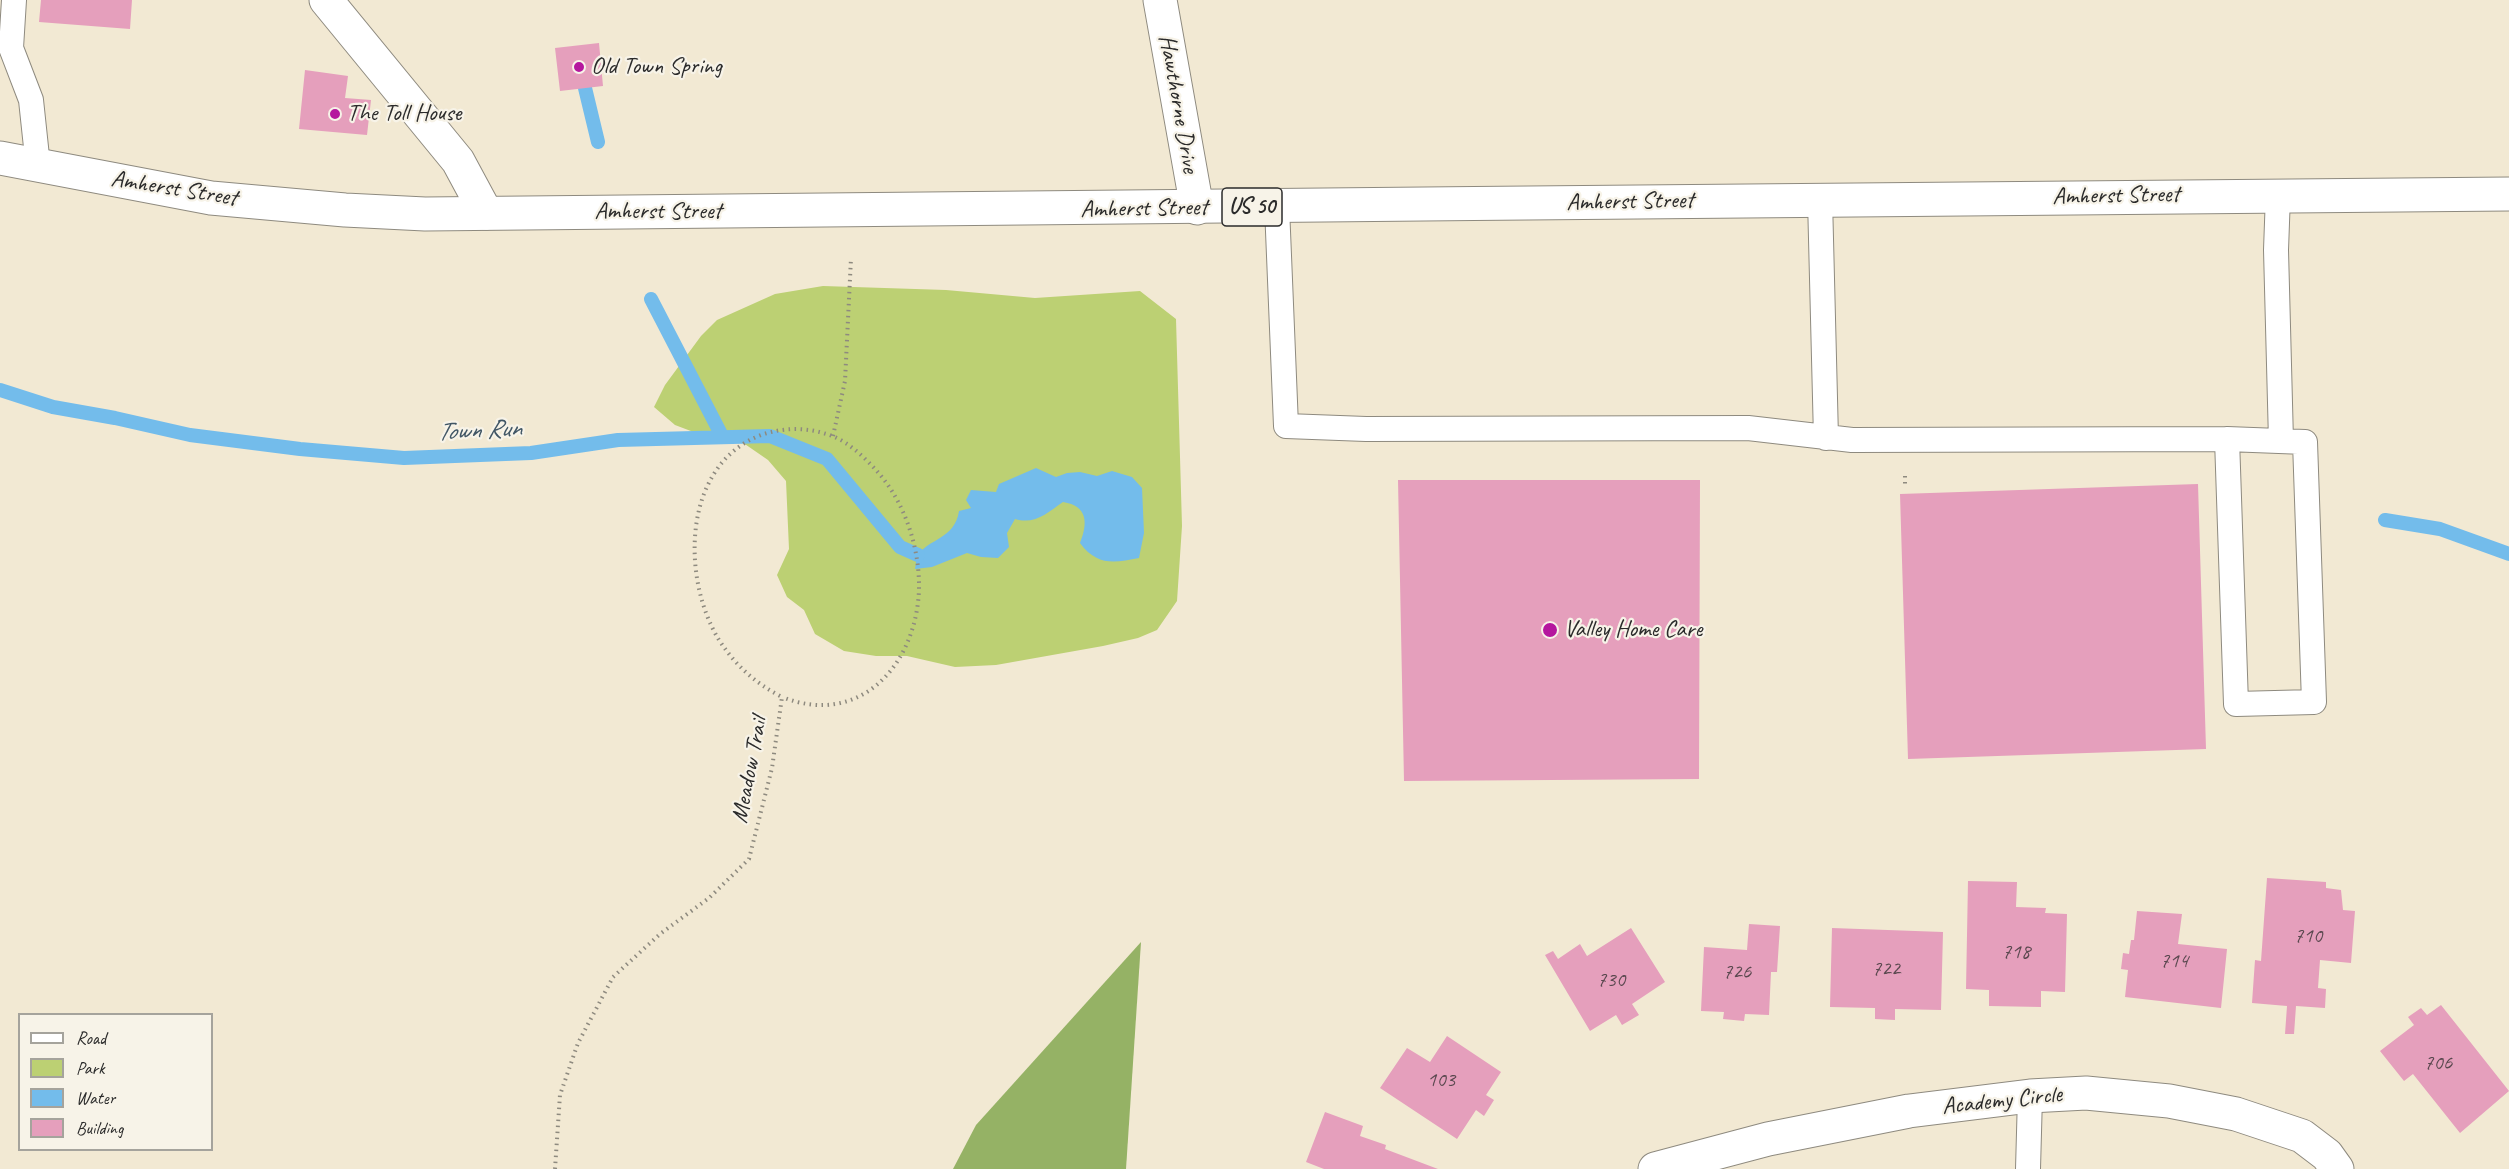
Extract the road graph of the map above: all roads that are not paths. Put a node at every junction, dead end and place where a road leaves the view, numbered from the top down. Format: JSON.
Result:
{"nodes":[{"id":1,"x":14,"y":0,"type":"edge"},
{"id":2,"x":326,"y":0,"type":"edge"},
{"id":3,"x":1160,"y":0,"type":"edge"},
{"id":4,"x":0,"y":158,"type":"edge"},
{"id":5,"x":38,"y":166,"type":"junction"},
{"id":6,"x":2509,"y":194,"type":"edge"},
{"id":7,"x":2278,"y":195,"type":"junction"},
{"id":8,"x":1820,"y":199,"type":"junction"},
{"id":9,"x":1277,"y":207,"type":"junction"},
{"id":10,"x":1197,"y":208,"type":"junction"},
{"id":11,"x":486,"y":213,"type":"junction"},
{"id":12,"x":1826,"y":438,"type":"junction"},
{"id":13,"x":2227,"y":440,"type":"junction"},
{"id":14,"x":2281,"y":441,"type":"junction"},
{"id":15,"x":2030,"y":1096,"type":"junction"},
{"id":16,"x":1655,"y":1169,"type":"edge"},
{"id":17,"x":2028,"y":1169,"type":"edge"},
{"id":18,"x":2337,"y":1169,"type":"edge"}],
"edges":[{"from":1,"to":5,"type":"lane"},
{"from":2,"to":11,"type":"main road"},
{"from":3,"to":10,"type":"main road","name":"Hawthorne Drive"},
{"from":4,"to":5,"type":"main road","name":"Amherst Street","number":"US 50"},
{"from":5,"to":11,"type":"main road","name":"Amherst Street","number":"US 50"},
{"from":6,"to":7,"type":"main road","name":"Amherst Street","number":"US 50"},
{"from":7,"to":8,"type":"main road","name":"Amherst Street","number":"US 50"},
{"from":7,"to":14,"type":"lane"},
{"from":8,"to":9,"type":"main road","name":"Amherst Street","number":"US 50"},
{"from":8,"to":12,"type":"lane"},
{"from":9,"to":10,"type":"main road","name":"Amherst Street","number":"US 50"},
{"from":9,"to":12,"type":"lane"},
{"from":10,"to":11,"type":"main road","name":"Amherst Street","number":"US 50"},
{"from":12,"to":13,"type":"lane"},
{"from":13,"to":14,"type":"lane"},
{"from":13,"to":14,"type":"lane"},
{"from":15,"to":16,"type":"main road","name":"Academy Circle"},
{"from":15,"to":17,"type":"lane"},
{"from":15,"to":18,"type":"main road","name":"Academy Circle"}]}
